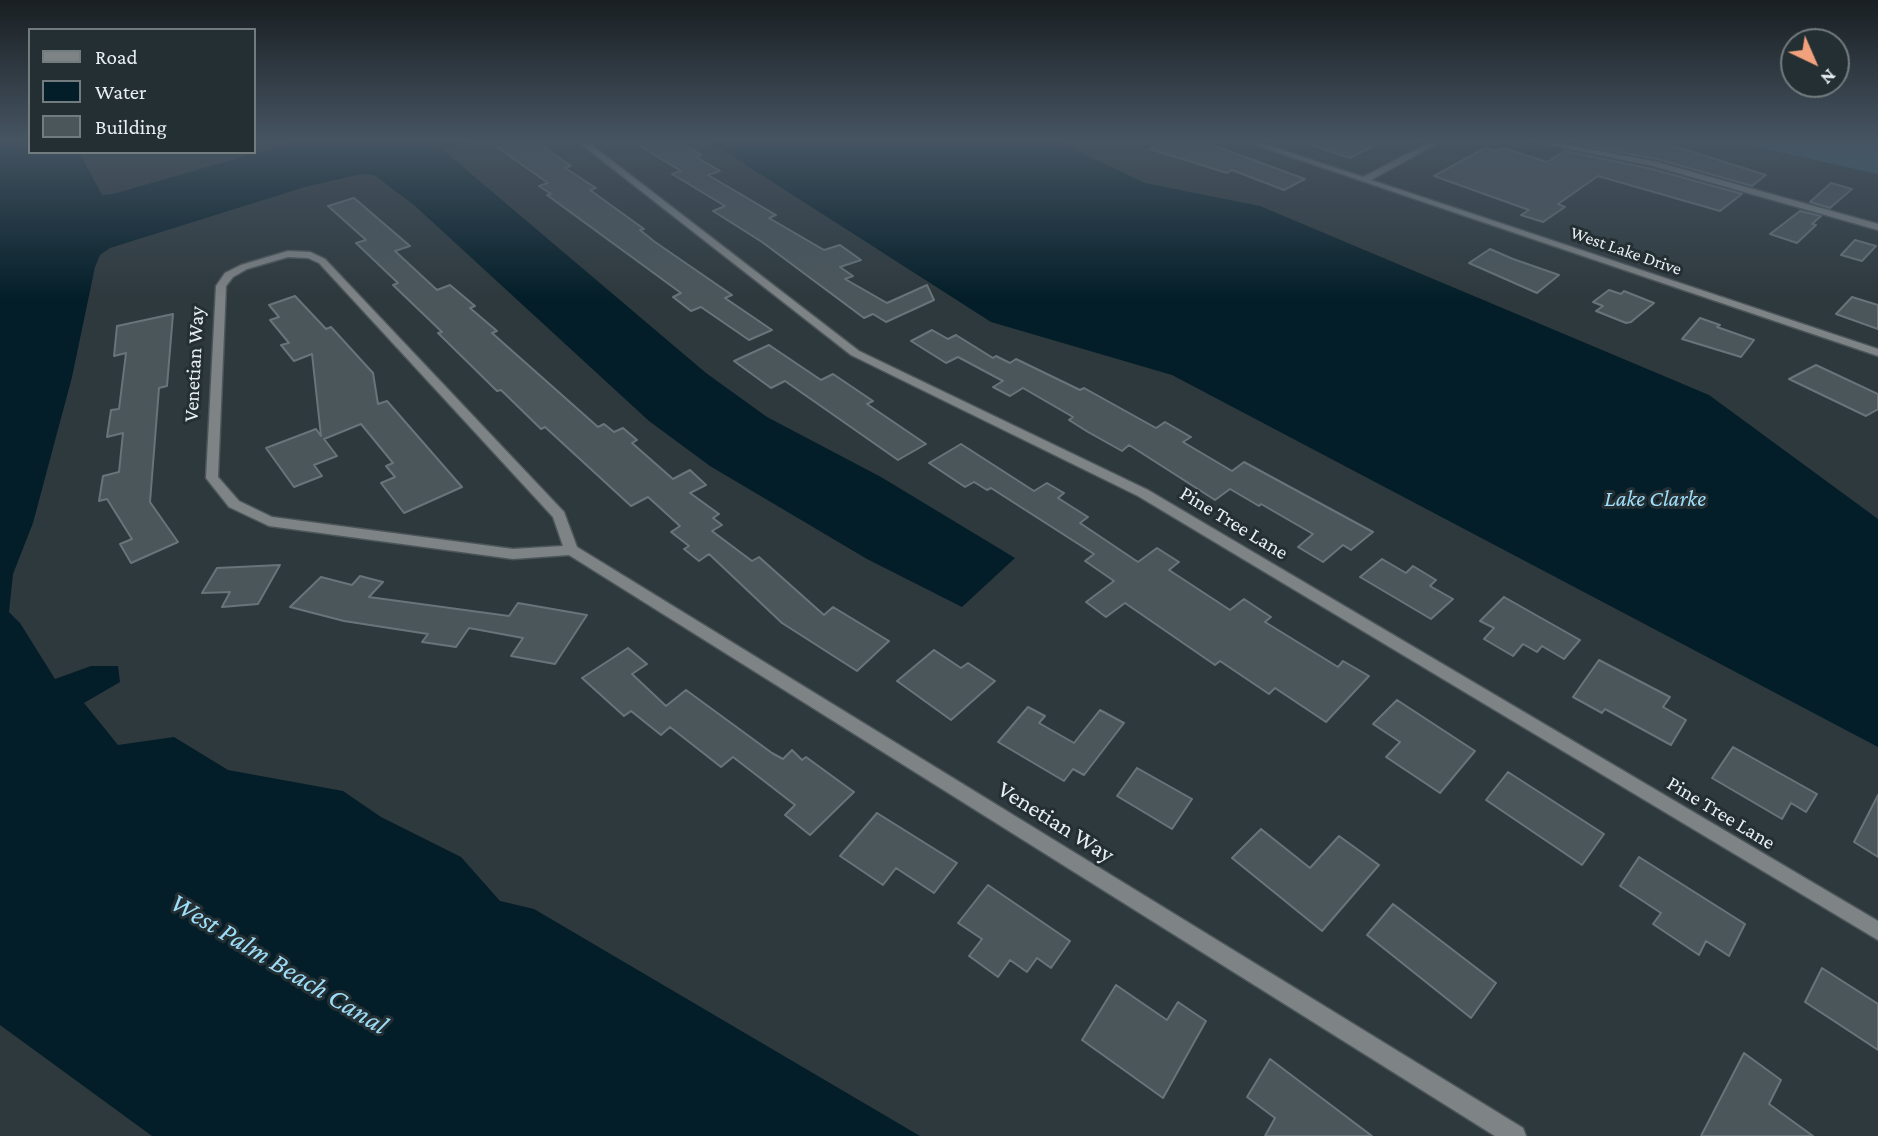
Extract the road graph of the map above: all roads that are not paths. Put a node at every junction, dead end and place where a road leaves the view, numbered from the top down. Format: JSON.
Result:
{"nodes":[{"id":1,"x":649,"y":193,"type":"edge"},
{"id":2,"x":1403,"y":193,"type":"edge"},
{"id":3,"x":1757,"y":193,"type":"edge"},
{"id":4,"x":1878,"y":227,"type":"edge"},
{"id":5,"x":1878,"y":353,"type":"edge"},
{"id":6,"x":571,"y":550,"type":"junction"},
{"id":7,"x":1878,"y":931,"type":"edge"},
{"id":8,"x":1515,"y":1136,"type":"edge"}],
"edges":[{"from":1,"to":7,"type":"street","name":"Pine Tree Lane"},
{"from":2,"to":5,"type":"street","name":"West Lake Drive"},
{"from":3,"to":4,"type":"street"},
{"from":6,"to":6,"type":"street","name":"Venetian Way"},
{"from":6,"to":8,"type":"street","name":"Venetian Way"}]}
